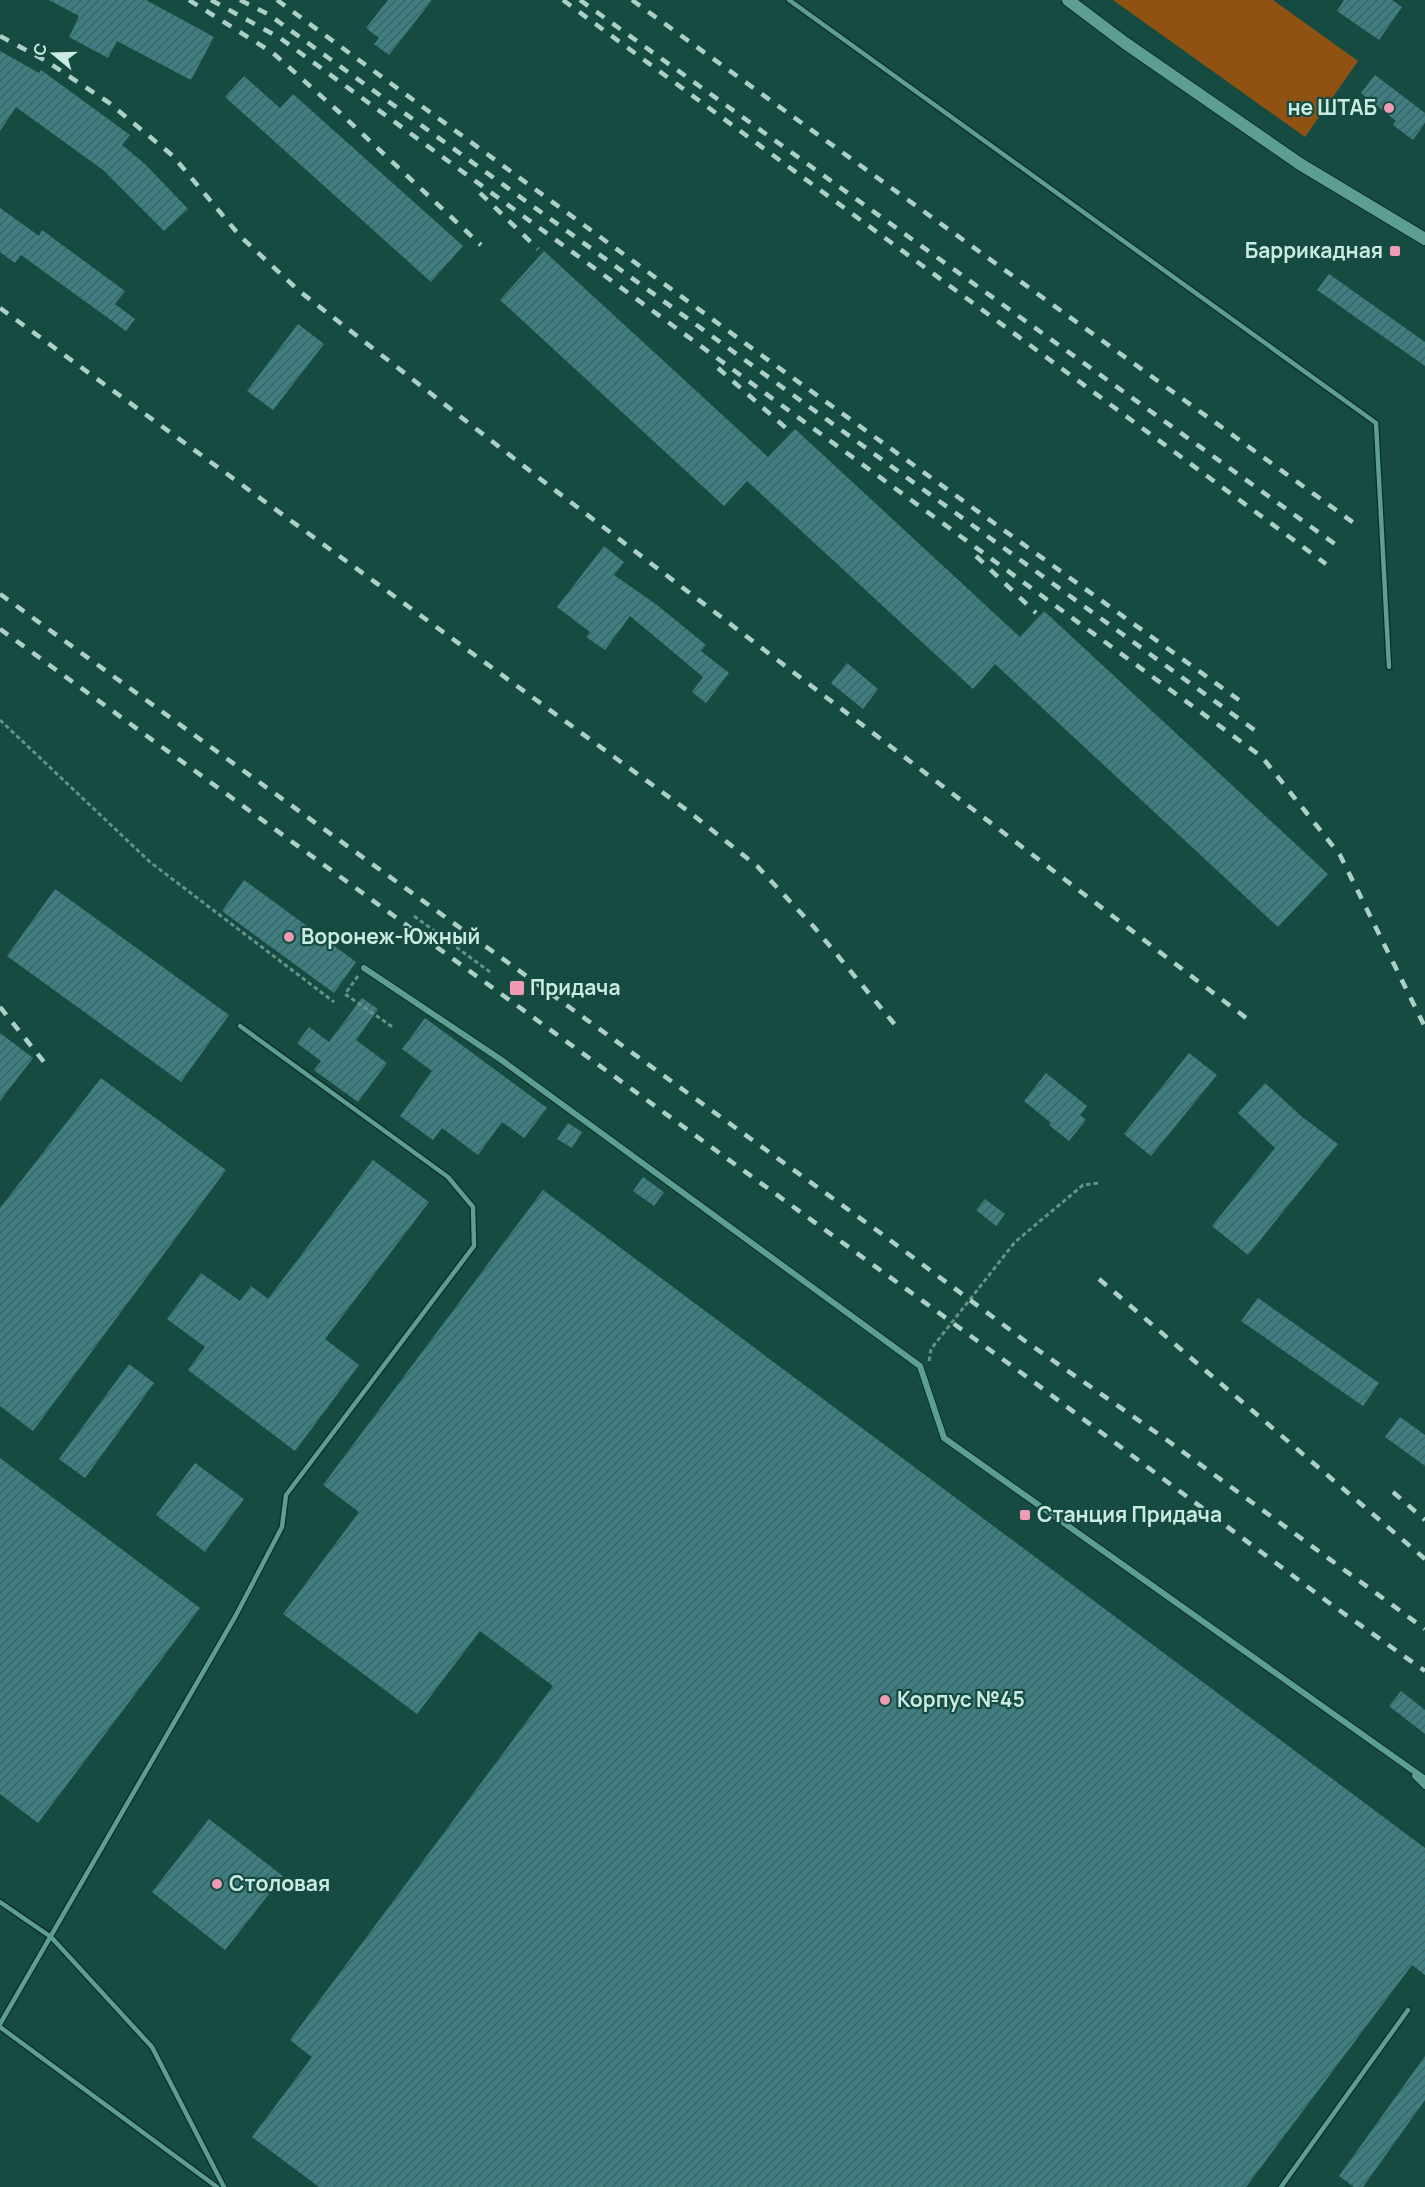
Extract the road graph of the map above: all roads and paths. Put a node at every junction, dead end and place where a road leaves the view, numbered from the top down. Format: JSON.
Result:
{"nodes":[{"id":1,"x":789,"y":0,"type":"edge"},
{"id":2,"x":1068,"y":0,"type":"edge"},
{"id":3,"x":1425,"y":239,"type":"edge"},
{"id":4,"x":1389,"y":668,"type":"dead end"},
{"id":5,"x":0,"y":720,"type":"edge"},
{"id":6,"x":414,"y":916,"type":"dead end"},
{"id":7,"x":364,"y":968,"type":"joint"},
{"id":8,"x":490,"y":972,"type":"dead end"},
{"id":9,"x":334,"y":1002,"type":"dead end"},
{"id":10,"x":240,"y":1026,"type":"dead end"},
{"id":11,"x":394,"y":1028,"type":"dead end"},
{"id":12,"x":1099,"y":1183,"type":"dead end"},
{"id":13,"x":931,"y":1349,"type":"dead end"},
{"id":14,"x":1407,"y":1767,"type":"junction"},
{"id":15,"x":1425,"y":1779,"type":"edge"},
{"id":16,"x":1425,"y":1786,"type":"edge"},
{"id":17,"x":0,"y":1902,"type":"edge"},
{"id":18,"x":51,"y":1937,"type":"junction"},
{"id":19,"x":1408,"y":2010,"type":"dead end"},
{"id":20,"x":0,"y":2025,"type":"edge"},
{"id":21,"x":217,"y":2187,"type":"edge"},
{"id":22,"x":224,"y":2187,"type":"edge"},
{"id":23,"x":1281,"y":2187,"type":"edge"}],
"edges":[{"from":1,"to":4,"type":"lane"},
{"from":2,"to":3,"type":"main road"},
{"from":5,"to":9,"type":"path"},
{"from":6,"to":8,"type":"path"},
{"from":7,"to":11,"type":"path"},
{"from":7,"to":14,"type":"street"},
{"from":10,"to":18,"type":"lane"},
{"from":12,"to":13,"type":"path"},
{"from":14,"to":15,"type":"street"},
{"from":14,"to":16,"type":"street"},
{"from":17,"to":18,"type":"lane"},
{"from":18,"to":20,"type":"lane"},
{"from":18,"to":22,"type":"lane"},
{"from":19,"to":23,"type":"lane"},
{"from":20,"to":21,"type":"lane"}]}
